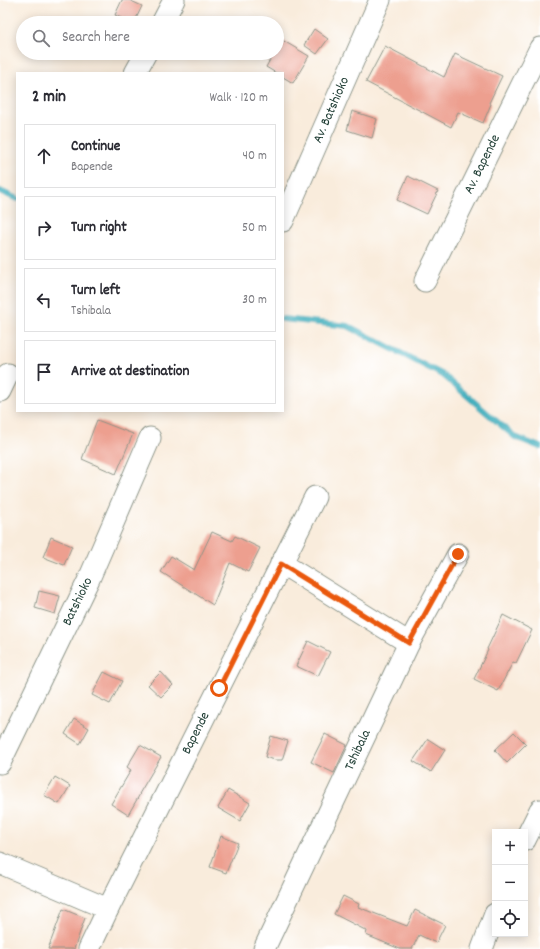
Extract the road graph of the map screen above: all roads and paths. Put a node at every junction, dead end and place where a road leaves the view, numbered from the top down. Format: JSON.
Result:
{"nodes":[{"id":1,"x":174,"y":0,"type":"edge"},
{"id":2,"x":380,"y":0,"type":"edge"},
{"id":3,"x":166,"y":16,"type":"edge"},
{"id":4,"x":540,"y":48,"type":"edge"},
{"id":5,"x":142,"y":60,"type":"edge"},
{"id":6,"x":136,"y":72,"type":"edge"},
{"id":7,"x":284,"y":219,"type":"edge"},
{"id":8,"x":425,"y":281,"type":"dead end"},
{"id":9,"x":150,"y":438,"type":"dead end"},
{"id":10,"x":315,"y":497,"type":"dead end"},
{"id":11,"x":458,"y":554,"type":"dead end"},
{"id":12,"x":281,"y":564,"type":"junction"},
{"id":13,"x":409,"y":643,"type":"junction"},
{"id":14,"x":0,"y":762,"type":"edge"},
{"id":15,"x":540,"y":810,"type":"edge"},
{"id":16,"x":528,"y":834,"type":"edge"},
{"id":17,"x":0,"y":863,"type":"edge"},
{"id":18,"x":108,"y":909,"type":"junction"},
{"id":19,"x":492,"y":922,"type":"edge"},
{"id":20,"x":89,"y":949,"type":"edge"},
{"id":21,"x":264,"y":949,"type":"edge"},
{"id":22,"x":482,"y":949,"type":"edge"}],
"edges":[{"from":1,"to":3,"type":"street"},
{"from":2,"to":7,"type":"street","name":"Av. Batshioko"},
{"from":4,"to":8,"type":"street","name":"Av. Bapende"},
{"from":5,"to":6,"type":"street"},
{"from":9,"to":14,"type":"street","name":"Batshioko"},
{"from":10,"to":12,"type":"street","name":"Bapende"},
{"from":11,"to":13,"type":"street","name":"Tshibala"},
{"from":12,"to":13,"type":"street"},
{"from":12,"to":18,"type":"street","name":"Bapende"},
{"from":13,"to":21,"type":"street","name":"Tshibala"},
{"from":15,"to":16,"type":"street"},
{"from":17,"to":18,"type":"street"},
{"from":18,"to":20,"type":"street","name":"Bapende"},
{"from":19,"to":22,"type":"street"}]}
